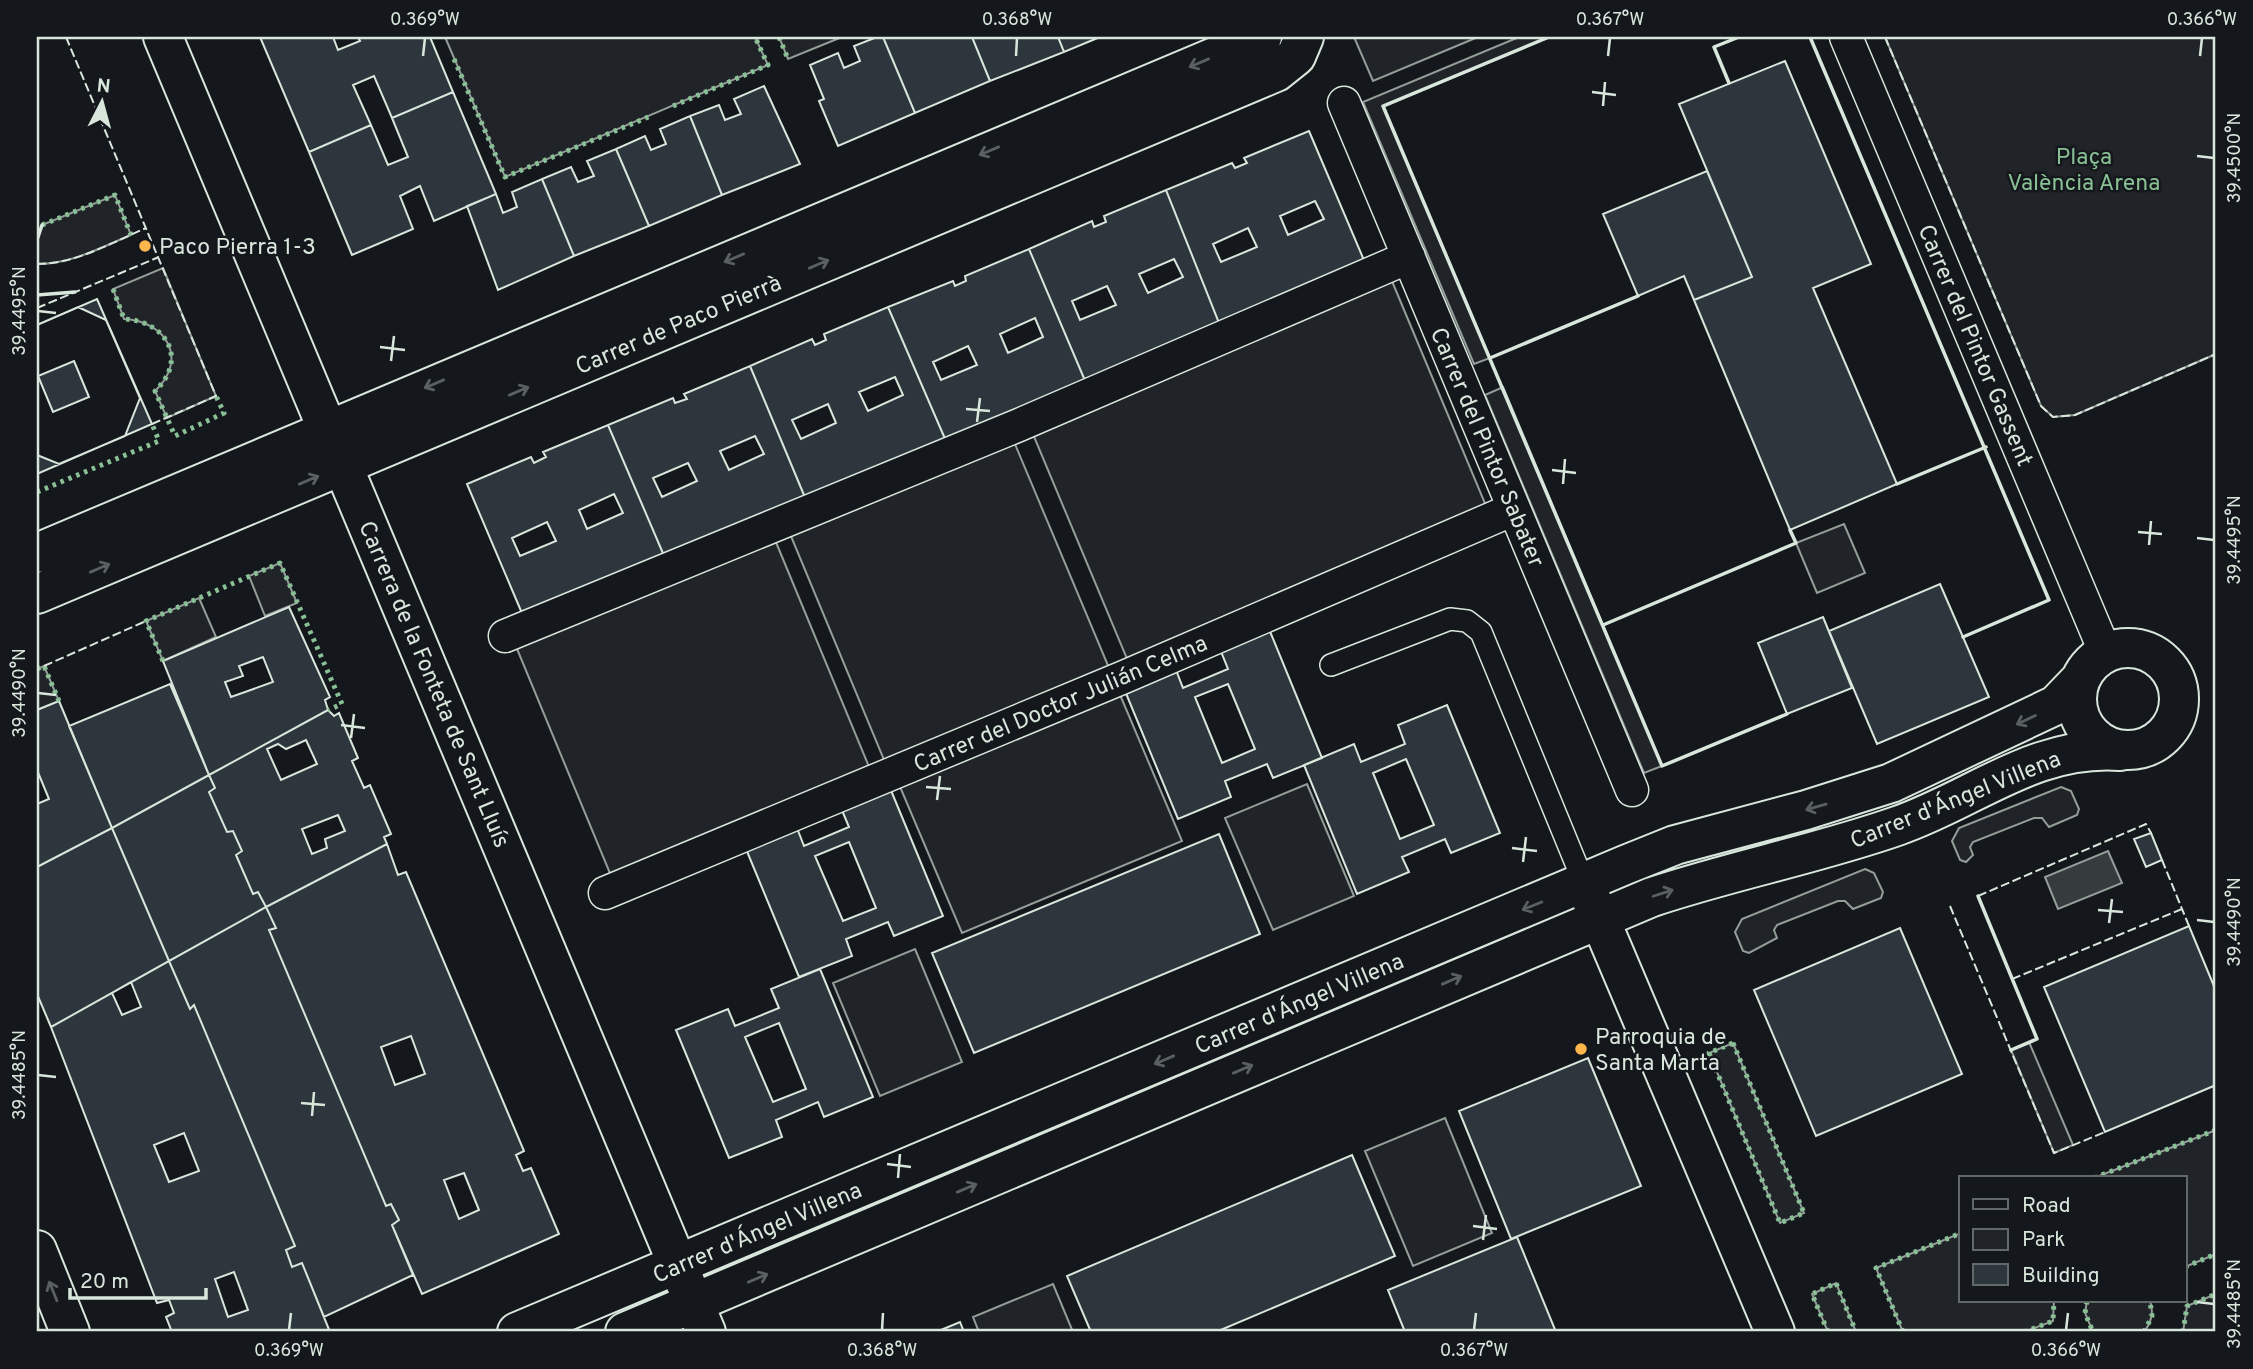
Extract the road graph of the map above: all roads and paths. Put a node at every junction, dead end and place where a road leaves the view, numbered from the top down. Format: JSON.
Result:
{"nodes":[{"id":1,"x":163,"y":37,"type":"edge"},
{"id":2,"x":1262,"y":37,"type":"edge"},
{"id":3,"x":1304,"y":37,"type":"edge"},
{"id":4,"x":1846,"y":37,"type":"edge"},
{"id":5,"x":1344,"y":103,"type":"dead end"},
{"id":6,"x":1409,"y":257,"type":"junction"},
{"id":7,"x":328,"y":428,"type":"junction"},
{"id":8,"x":343,"y":466,"type":"junction"},
{"id":9,"x":1514,"y":509,"type":"junction"},
{"id":10,"x":37,"y":553,"type":"edge"},
{"id":11,"x":37,"y":594,"type":"edge"},
{"id":12,"x":505,"y":636,"type":"dead end"},
{"id":13,"x":1331,"y":665,"type":"dead end"},
{"id":14,"x":2093,"y":667,"type":"junction"},
{"id":15,"x":2120,"y":751,"type":"junction"},
{"id":16,"x":1632,"y":790,"type":"dead end"},
{"id":17,"x":1584,"y":883,"type":"junction"},
{"id":18,"x":605,"y":893,"type":"dead end"},
{"id":19,"x":1599,"y":918,"type":"junction"},
{"id":20,"x":37,"y":1250,"type":"edge"},
{"id":21,"x":679,"y":1265,"type":"junction"},
{"id":22,"x":700,"y":1318,"type":"edge"},
{"id":23,"x":70,"y":1332,"type":"edge"},
{"id":24,"x":517,"y":1332,"type":"edge"},
{"id":25,"x":625,"y":1332,"type":"edge"},
{"id":26,"x":1775,"y":1332,"type":"edge"}],
"edges":[{"from":1,"to":7,"type":"street","name":"Carrera de la Fonteta de Sant Lluís"},
{"from":2,"to":7,"type":"street","name":"Carrer de Paco Pierrà","one_way":true},
{"from":8,"to":3,"type":"street","name":"Carrer de Paco Pierrà","one_way":true},
{"from":4,"to":14,"type":"street","name":"Carrer del Pintor Gassent"},
{"from":5,"to":6,"type":"street","name":"Carrer del Pintor Sabater"},
{"from":6,"to":9,"type":"street","name":"Carrer del Pintor Sabater"},
{"from":6,"to":12,"type":"street"},
{"from":7,"to":8,"type":"street","name":"Carrera de la Fonteta de Sant Lluís"},
{"from":7,"to":10,"type":"street","name":"Carrer de Paco Pierrà"},
{"from":11,"to":8,"type":"street","name":"Carrer de Paco Pierrà","one_way":true},
{"from":8,"to":21,"type":"street","name":"Carrera de la Fonteta de Sant Lluís"},
{"from":9,"to":16,"type":"street","name":"Carrer del Pintor Sabater"},
{"from":9,"to":18,"type":"street","name":"Carrer del Doctor Julián Celma"},
{"from":13,"to":17,"type":"lane"},
{"from":14,"to":15,"type":"street"},
{"from":14,"to":15,"type":"street"},
{"from":14,"to":17,"type":"street","name":"Carrer d'Ángel Villena","one_way":true},
{"from":19,"to":15,"type":"street","name":"Carrer d'Ángel Villena","one_way":true},
{"from":17,"to":19,"type":"street"},
{"from":17,"to":21,"type":"street","name":"Carrer d'Ángel Villena","one_way":true},
{"from":22,"to":19,"type":"street","name":"Carrer d'Ángel Villena","one_way":true},
{"from":19,"to":26,"type":"street"},
{"from":23,"to":20,"type":"street","one_way":true},
{"from":21,"to":22,"type":"street","name":"Carrera de la Fonteta de Sant Lluís"},
{"from":21,"to":24,"type":"street","name":"Carrer d'Ángel Villena"},
{"from":22,"to":25,"type":"street","name":"Carrer d'Ángel Villena"}]}
